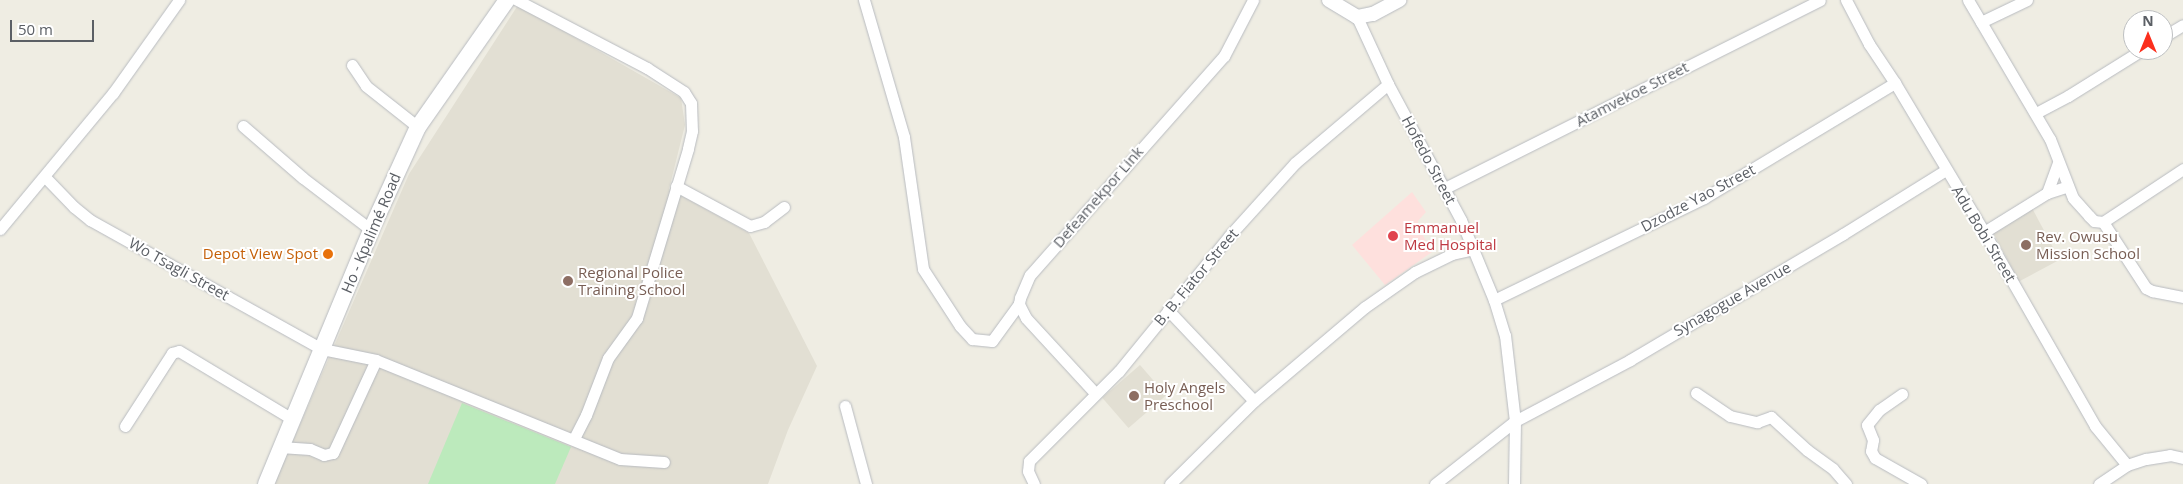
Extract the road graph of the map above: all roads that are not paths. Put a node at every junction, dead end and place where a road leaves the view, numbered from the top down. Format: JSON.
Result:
{"nodes":[{"id":1,"x":179,"y":0,"type":"edge"},
{"id":2,"x":508,"y":0,"type":"edge"},
{"id":3,"x":517,"y":0,"type":"edge"},
{"id":4,"x":864,"y":0,"type":"edge"},
{"id":5,"x":1253,"y":0,"type":"edge"},
{"id":6,"x":1329,"y":0,"type":"edge"},
{"id":7,"x":1399,"y":0,"type":"edge"},
{"id":8,"x":1820,"y":0,"type":"edge"},
{"id":9,"x":1846,"y":0,"type":"edge"},
{"id":10,"x":1968,"y":0,"type":"edge"},
{"id":11,"x":2027,"y":0,"type":"edge"},
{"id":12,"x":1357,"y":17,"type":"junction"},
{"id":13,"x":1981,"y":22,"type":"junction"},
{"id":14,"x":2126,"y":60,"type":"edge"},
{"id":15,"x":352,"y":65,"type":"dead end"},
{"id":16,"x":1895,"y":83,"type":"junction"},
{"id":17,"x":1388,"y":84,"type":"junction"},
{"id":18,"x":2036,"y":113,"type":"junction"},
{"id":19,"x":243,"y":126,"type":"dead end"},
{"id":20,"x":418,"y":127,"type":"junction"},
{"id":21,"x":2058,"y":162,"type":"junction"},
{"id":22,"x":2183,"y":169,"type":"edge"},
{"id":23,"x":1946,"y":170,"type":"junction"},
{"id":24,"x":45,"y":177,"type":"junction"},
{"id":25,"x":676,"y":186,"type":"junction"},
{"id":26,"x":2068,"y":186,"type":"junction"},
{"id":27,"x":1445,"y":188,"type":"junction"},
{"id":28,"x":2047,"y":193,"type":"junction"},
{"id":29,"x":784,"y":207,"type":"dead end"},
{"id":30,"x":2103,"y":222,"type":"junction"},
{"id":31,"x":0,"y":229,"type":"edge"},
{"id":32,"x":371,"y":230,"type":"junction"},
{"id":33,"x":1984,"y":232,"type":"junction"},
{"id":34,"x":1474,"y":248,"type":"junction"},
{"id":35,"x":2183,"y":297,"type":"edge"},
{"id":36,"x":1494,"y":300,"type":"junction"},
{"id":37,"x":1019,"y":304,"type":"junction"},
{"id":38,"x":1168,"y":310,"type":"junction"},
{"id":39,"x":322,"y":349,"type":"junction"},
{"id":40,"x":376,"y":360,"type":"junction"},
{"id":41,"x":1095,"y":393,"type":"junction"},
{"id":42,"x":1696,"y":393,"type":"dead end"},
{"id":43,"x":1902,"y":394,"type":"dead end"},
{"id":44,"x":1254,"y":401,"type":"junction"},
{"id":45,"x":845,"y":406,"type":"dead end"},
{"id":46,"x":292,"y":419,"type":"junction"},
{"id":47,"x":1515,"y":421,"type":"junction"},
{"id":48,"x":125,"y":426,"type":"dead end"},
{"id":49,"x":574,"y":439,"type":"junction"},
{"id":50,"x":280,"y":448,"type":"junction"},
{"id":51,"x":2183,"y":458,"type":"edge"},
{"id":52,"x":664,"y":462,"type":"dead end"},
{"id":53,"x":2127,"y":465,"type":"junction"},
{"id":54,"x":266,"y":484,"type":"edge"},
{"id":55,"x":866,"y":484,"type":"edge"},
{"id":56,"x":1034,"y":484,"type":"edge"},
{"id":57,"x":1170,"y":484,"type":"edge"},
{"id":58,"x":1435,"y":484,"type":"edge"},
{"id":59,"x":1514,"y":484,"type":"edge"},
{"id":60,"x":1846,"y":484,"type":"edge"},
{"id":61,"x":1921,"y":484,"type":"edge"},
{"id":62,"x":2099,"y":484,"type":"edge"}],
"edges":[{"from":1,"to":24,"type":"street"},
{"from":2,"to":20,"type":"main road","name":"Ho - Kpalimé Road"},
{"from":3,"to":25,"type":"street"},
{"from":4,"to":37,"type":"street","name":"Defeamekpor Link"},
{"from":5,"to":37,"type":"street","name":"Defeamekpor Link"},
{"from":6,"to":12,"type":"street"},
{"from":7,"to":12,"type":"street"},
{"from":8,"to":27,"type":"street","name":"Atamvekoe Street"},
{"from":9,"to":16,"type":"street","name":"Adu Bobi Street"},
{"from":10,"to":13,"type":"street"},
{"from":11,"to":13,"type":"street"},
{"from":12,"to":17,"type":"street","name":"Hofedo Street"},
{"from":13,"to":18,"type":"street"},
{"from":14,"to":18,"type":"street"},
{"from":15,"to":20,"type":"street"},
{"from":16,"to":23,"type":"street","name":"Adu Bobi Street"},
{"from":16,"to":36,"type":"street","name":"Dzodze Yao Street"},
{"from":17,"to":27,"type":"street","name":"Hofedo Street"},
{"from":17,"to":38,"type":"street","name":"B. B. Fiator Street"},
{"from":18,"to":21,"type":"street"},
{"from":19,"to":32,"type":"street"},
{"from":20,"to":32,"type":"main road","name":"Ho - Kpalimé Road"},
{"from":21,"to":26,"type":"street"},
{"from":21,"to":28,"type":"street"},
{"from":22,"to":30,"type":"street"},
{"from":23,"to":33,"type":"street","name":"Adu Bobi Street"},
{"from":23,"to":47,"type":"street","name":"Synagogue Avenue"},
{"from":24,"to":31,"type":"street"},
{"from":24,"to":39,"type":"street","name":"Wo Tsagli Street"},
{"from":25,"to":29,"type":"street"},
{"from":25,"to":49,"type":"street"},
{"from":26,"to":28,"type":"street"},
{"from":26,"to":30,"type":"street"},
{"from":27,"to":34,"type":"street","name":"Hofedo Street"},
{"from":28,"to":33,"type":"street"},
{"from":30,"to":35,"type":"street"},
{"from":32,"to":39,"type":"main road","name":"Ho - Kpalimé Road"},
{"from":33,"to":53,"type":"street","name":"Adu Bobi Street"},
{"from":34,"to":36,"type":"street","name":"Hofedo Street"},
{"from":34,"to":44,"type":"street"},
{"from":36,"to":47,"type":"street","name":"Hofedo Street"},
{"from":37,"to":41,"type":"street"},
{"from":38,"to":41,"type":"street","name":"B. B. Fiator Street"},
{"from":38,"to":44,"type":"street"},
{"from":39,"to":40,"type":"street","name":"Wo Tsagli Street"},
{"from":39,"to":46,"type":"main road","name":"Ho - Kpalimé Road"},
{"from":40,"to":49,"type":"street","name":"Wo Tsagli Street"},
{"from":40,"to":50,"type":"street"},
{"from":41,"to":56,"type":"street","name":"B. B. Fiator Street"},
{"from":42,"to":60,"type":"street"},
{"from":43,"to":61,"type":"street"},
{"from":44,"to":57,"type":"street"},
{"from":45,"to":55,"type":"street"},
{"from":46,"to":48,"type":"street"},
{"from":46,"to":50,"type":"main road","name":"Ho - Kpalimé Road"},
{"from":47,"to":58,"type":"street","name":"Synagogue Avenue"},
{"from":47,"to":59,"type":"street","name":"Hofedo Street"},
{"from":49,"to":52,"type":"street","name":"Wo Tsagli Street"},
{"from":50,"to":54,"type":"main road","name":"Ho - Kpalimé Road"},
{"from":51,"to":53,"type":"street"},
{"from":53,"to":62,"type":"street"}]}
